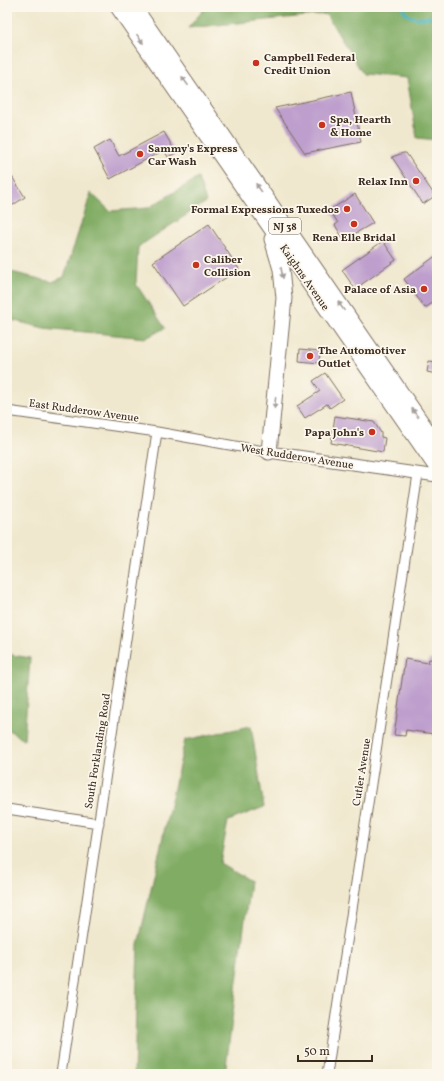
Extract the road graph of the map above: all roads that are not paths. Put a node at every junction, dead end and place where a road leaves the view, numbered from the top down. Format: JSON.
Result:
{"nodes":[{"id":1,"x":118,"y":7,"type":"edge"},
{"id":2,"x":134,"y":7,"type":"edge"},
{"id":3,"x":267,"y":222,"type":"junction"},
{"id":4,"x":7,"y":411,"type":"edge"},
{"id":5,"x":157,"y":432,"type":"junction"},
{"id":6,"x":437,"y":445,"type":"edge"},
{"id":7,"x":269,"y":452,"type":"junction"},
{"id":8,"x":437,"y":468,"type":"edge"},
{"id":9,"x":418,"y":474,"type":"junction"},
{"id":10,"x":437,"y":476,"type":"edge"},
{"id":11,"x":7,"y":809,"type":"edge"},
{"id":12,"x":99,"y":823,"type":"junction"},
{"id":13,"x":61,"y":1074,"type":"edge"},
{"id":14,"x":327,"y":1074,"type":"edge"}],
"edges":[{"from":1,"to":3,"type":"highway","name":"Kaighns Avenue","number":"NJ 38","one_way":true},
{"from":6,"to":2,"type":"highway","name":"Kaighns Avenue","number":"NJ 38","one_way":true},
{"from":3,"to":7,"type":"highway","one_way":true},
{"from":3,"to":8,"type":"highway","name":"Kaighns Avenue","number":"NJ 38"},
{"from":4,"to":5,"type":"street","name":"East Rudderow Avenue"},
{"from":5,"to":7,"type":"street","name":"West Rudderow Avenue"},
{"from":5,"to":12,"type":"street","name":"South Forklanding Road"},
{"from":7,"to":9,"type":"street","name":"West Rudderow Avenue"},
{"from":9,"to":10,"type":"street","name":"West Rudderow Avenue"},
{"from":9,"to":14,"type":"street","name":"Cutler Avenue"},
{"from":11,"to":12,"type":"street"},
{"from":12,"to":13,"type":"street","name":"South Forklanding Road"}]}
